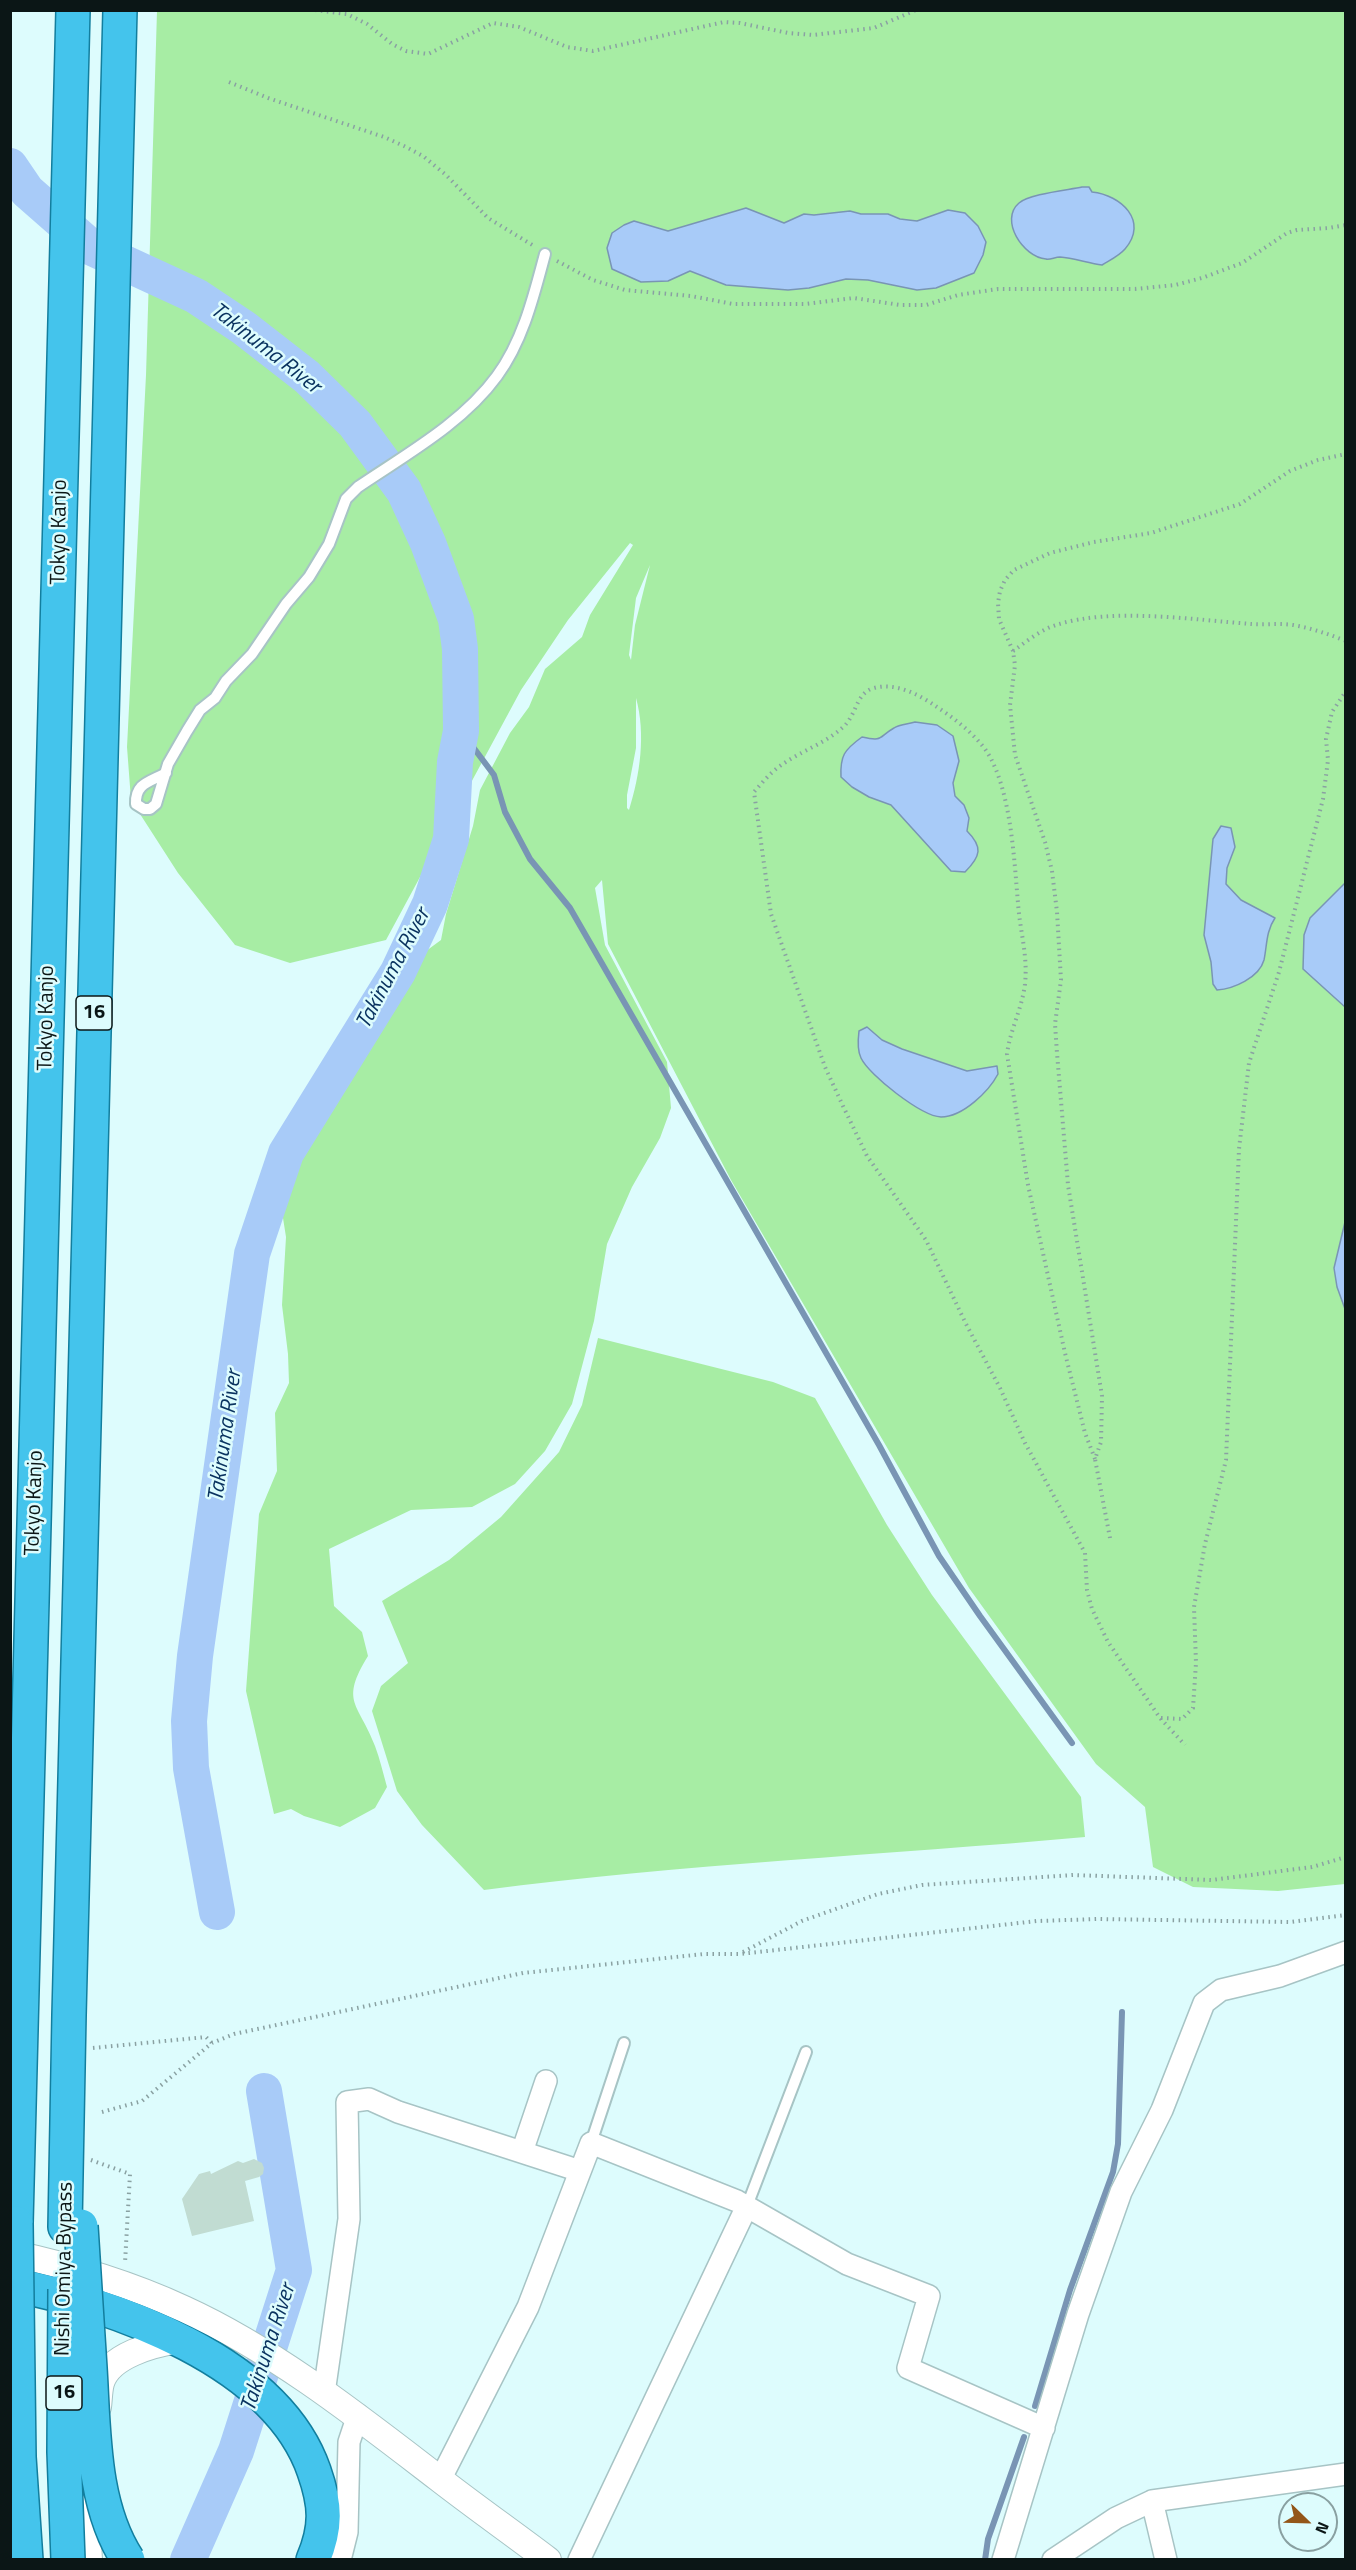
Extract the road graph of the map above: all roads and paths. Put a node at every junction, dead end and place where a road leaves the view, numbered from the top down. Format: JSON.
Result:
{"nodes":[{"id":1,"x":73,"y":10,"type":"edge"},
{"id":2,"x":120,"y":10,"type":"edge"},
{"id":3,"x":315,"y":10,"type":"edge"},
{"id":4,"x":916,"y":10,"type":"edge"},
{"id":5,"x":229,"y":82,"type":"dead end"},
{"id":6,"x":1346,"y":225,"type":"edge"},
{"id":7,"x":546,"y":254,"type":"junction"},
{"id":8,"x":1346,"y":454,"type":"edge"},
{"id":9,"x":1346,"y":641,"type":"edge"},
{"id":10,"x":1013,"y":651,"type":"junction"},
{"id":11,"x":1346,"y":691,"type":"edge"},
{"id":12,"x":166,"y":773,"type":"dead end"},
{"id":13,"x":1095,"y":1459,"type":"junction"},
{"id":14,"x":1110,"y":1538,"type":"dead end"},
{"id":15,"x":30,"y":1660,"type":"junction"},
{"id":16,"x":1160,"y":1718,"type":"junction"},
{"id":17,"x":1185,"y":1745,"type":"dead end"},
{"id":18,"x":10,"y":1789,"type":"edge"},
{"id":19,"x":1346,"y":1857,"type":"edge"},
{"id":20,"x":1346,"y":1915,"type":"edge"},
{"id":21,"x":1346,"y":1952,"type":"edge"},
{"id":22,"x":740,"y":1954,"type":"junction"},
{"id":23,"x":212,"y":2043,"type":"junction"},
{"id":24,"x":624,"y":2043,"type":"dead end"},
{"id":25,"x":86,"y":2049,"type":"dead end"},
{"id":26,"x":806,"y":2052,"type":"dead end"},
{"id":27,"x":546,"y":2081,"type":"dead end"},
{"id":28,"x":102,"y":2112,"type":"dead end"},
{"id":29,"x":591,"y":2143,"type":"junction"},
{"id":30,"x":522,"y":2152,"type":"junction"},
{"id":31,"x":90,"y":2159,"type":"dead end"},
{"id":32,"x":580,"y":2171,"type":"junction"},
{"id":33,"x":747,"y":2206,"type":"junction"},
{"id":34,"x":73,"y":2227,"type":"junction"},
{"id":35,"x":14,"y":2238,"type":"edge"},
{"id":36,"x":10,"y":2266,"type":"edge"},
{"id":37,"x":127,"y":2278,"type":"junction"},
{"id":38,"x":10,"y":2284,"type":"edge"},
{"id":39,"x":178,"y":2340,"type":"junction"},
{"id":40,"x":324,"y":2393,"type":"junction"},
{"id":41,"x":357,"y":2415,"type":"junction"},
{"id":42,"x":1044,"y":2428,"type":"junction"},
{"id":43,"x":1346,"y":2475,"type":"edge"},
{"id":44,"x":440,"y":2480,"type":"junction"},
{"id":45,"x":1152,"y":2501,"type":"junction"},
{"id":46,"x":26,"y":2559,"type":"edge"},
{"id":47,"x":68,"y":2559,"type":"edge"},
{"id":48,"x":89,"y":2559,"type":"edge"},
{"id":49,"x":128,"y":2559,"type":"edge"},
{"id":50,"x":313,"y":2559,"type":"edge"},
{"id":51,"x":340,"y":2559,"type":"edge"},
{"id":52,"x":548,"y":2559,"type":"edge"},
{"id":53,"x":579,"y":2559,"type":"edge"},
{"id":54,"x":1003,"y":2559,"type":"edge"},
{"id":55,"x":1053,"y":2559,"type":"edge"},
{"id":56,"x":1166,"y":2559,"type":"edge"}],
"edges":[{"from":1,"to":15,"type":"highway","name":"Tokyo Kanjo","number":"16"},
{"from":2,"to":34,"type":"highway","number":"16"},
{"from":3,"to":4,"type":"path"},
{"from":5,"to":7,"type":"path"},
{"from":6,"to":7,"type":"path"},
{"from":7,"to":12,"type":"lane"},
{"from":8,"to":10,"type":"path"},
{"from":9,"to":10,"type":"path"},
{"from":10,"to":13,"type":"path"},
{"from":11,"to":16,"type":"path"},
{"from":13,"to":14,"type":"path"},
{"from":13,"to":16,"type":"path"},
{"from":15,"to":18,"type":"highway"},
{"from":15,"to":35,"type":"highway","name":"Tokyo Kanjo","number":"16"},
{"from":16,"to":17,"type":"path"},
{"from":19,"to":22,"type":"path"},
{"from":20,"to":22,"type":"path"},
{"from":21,"to":42,"type":"street"},
{"from":22,"to":23,"type":"path"},
{"from":23,"to":25,"type":"path"},
{"from":23,"to":28,"type":"path"},
{"from":24,"to":29,"type":"lane"},
{"from":26,"to":33,"type":"lane"},
{"from":27,"to":30,"type":"street"},
{"from":29,"to":32,"type":"street"},
{"from":29,"to":33,"type":"street"},
{"from":30,"to":32,"type":"street"},
{"from":30,"to":40,"type":"street"},
{"from":31,"to":37,"type":"path"},
{"from":32,"to":44,"type":"street"},
{"from":33,"to":42,"type":"street"},
{"from":33,"to":53,"type":"street"},
{"from":34,"to":47,"type":"highway","name":"Nishi Omiya Bypass","number":"16","bridge":true},
{"from":34,"to":49,"type":"highway","bridge":true},
{"from":35,"to":37,"type":"street"},
{"from":35,"to":46,"type":"highway","number":"16","bridge":true},
{"from":36,"to":37,"type":"street"},
{"from":37,"to":40,"type":"street"},
{"from":38,"to":39,"type":"highway"},
{"from":39,"to":48,"type":"street"},
{"from":39,"to":50,"type":"highway"},
{"from":40,"to":41,"type":"street"},
{"from":41,"to":44,"type":"street"},
{"from":41,"to":51,"type":"street"},
{"from":42,"to":54,"type":"street"},
{"from":43,"to":45,"type":"street"},
{"from":44,"to":52,"type":"street"},
{"from":45,"to":55,"type":"street"},
{"from":45,"to":56,"type":"street"}]}
